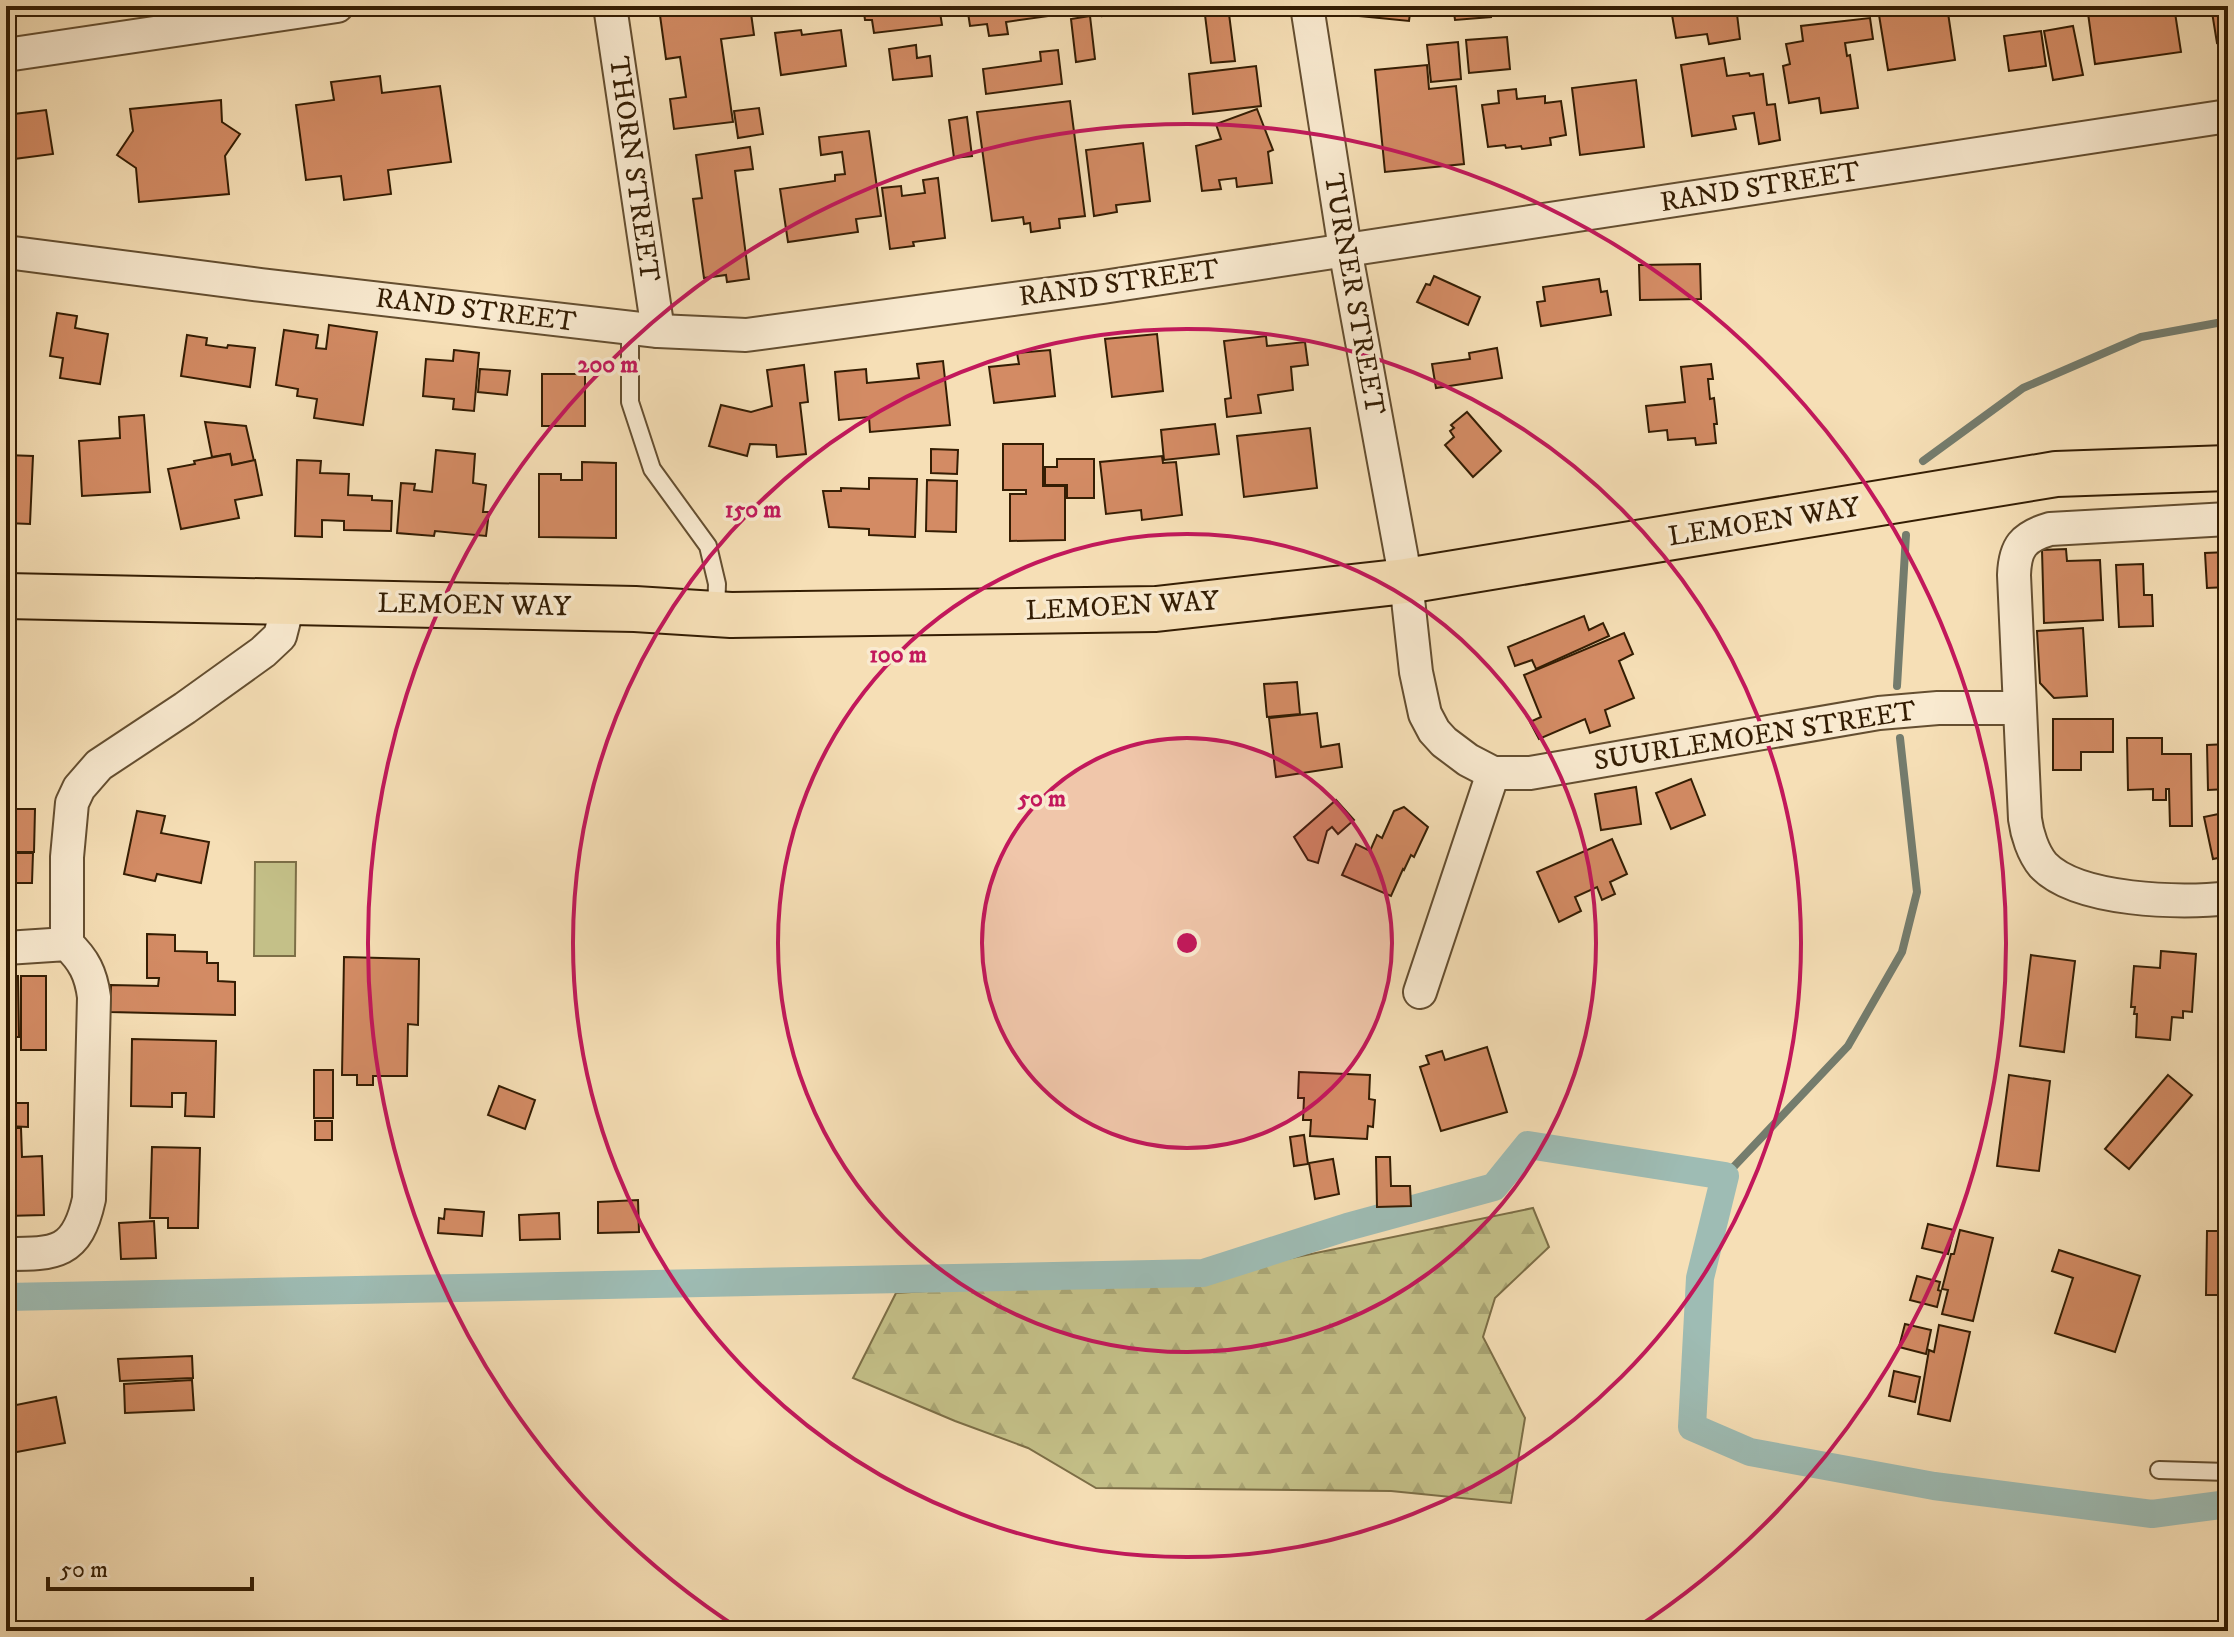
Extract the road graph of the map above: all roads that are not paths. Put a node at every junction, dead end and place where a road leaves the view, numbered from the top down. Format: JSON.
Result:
{"nodes":[{"id":1,"x":337,"y":6,"type":"edge"},
{"id":2,"x":610,"y":6,"type":"edge"},
{"id":3,"x":1307,"y":6,"type":"edge"},
{"id":4,"x":6,"y":55,"type":"edge"},
{"id":5,"x":2228,"y":116,"type":"edge"},
{"id":6,"x":1345,"y":249,"type":"junction"},
{"id":7,"x":6,"y":252,"type":"edge"},
{"id":8,"x":644,"y":330,"type":"junction"},
{"id":9,"x":2228,"y":468,"type":"edge"},
{"id":10,"x":2228,"y":519,"type":"edge"},
{"id":11,"x":1406,"y":581,"type":"junction"},
{"id":12,"x":6,"y":596,"type":"edge"},
{"id":13,"x":289,"y":601,"type":"junction"},
{"id":14,"x":716,"y":614,"type":"junction"},
{"id":15,"x":2018,"y":708,"type":"junction"},
{"id":16,"x":1493,"y":773,"type":"junction"},
{"id":17,"x":2228,"y":898,"type":"edge"},
{"id":18,"x":67,"y":944,"type":"junction"},
{"id":19,"x":6,"y":948,"type":"edge"},
{"id":20,"x":1420,"y":992,"type":"dead end"},
{"id":21,"x":6,"y":1254,"type":"edge"},
{"id":22,"x":2159,"y":1470,"type":"dead end"},
{"id":23,"x":2228,"y":1472,"type":"edge"}],
"edges":[{"from":1,"to":4,"type":"street"},
{"from":2,"to":8,"type":"street","name":"THORN STREET"},
{"from":3,"to":6,"type":"street","name":"TURNER STREET"},
{"from":5,"to":6,"type":"street","name":"RAND STREET"},
{"from":6,"to":8,"type":"street","name":"RAND STREET"},
{"from":6,"to":11,"type":"street","name":"TURNER STREET"},
{"from":7,"to":8,"type":"street","name":"RAND STREET"},
{"from":8,"to":14,"type":"lane"},
{"from":9,"to":11,"type":"highway","name":"LEMOEN WAY"},
{"from":10,"to":15,"type":"street"},
{"from":11,"to":14,"type":"highway","name":"LEMOEN WAY"},
{"from":11,"to":16,"type":"street"},
{"from":12,"to":13,"type":"highway","name":"LEMOEN WAY"},
{"from":13,"to":14,"type":"highway","name":"LEMOEN WAY"},
{"from":13,"to":18,"type":"street"},
{"from":15,"to":16,"type":"street","name":"SUURLEMOEN STREET"},
{"from":15,"to":17,"type":"street"},
{"from":16,"to":20,"type":"street"},
{"from":18,"to":19,"type":"street"},
{"from":18,"to":21,"type":"street"},
{"from":22,"to":23,"type":"lane"}]}
